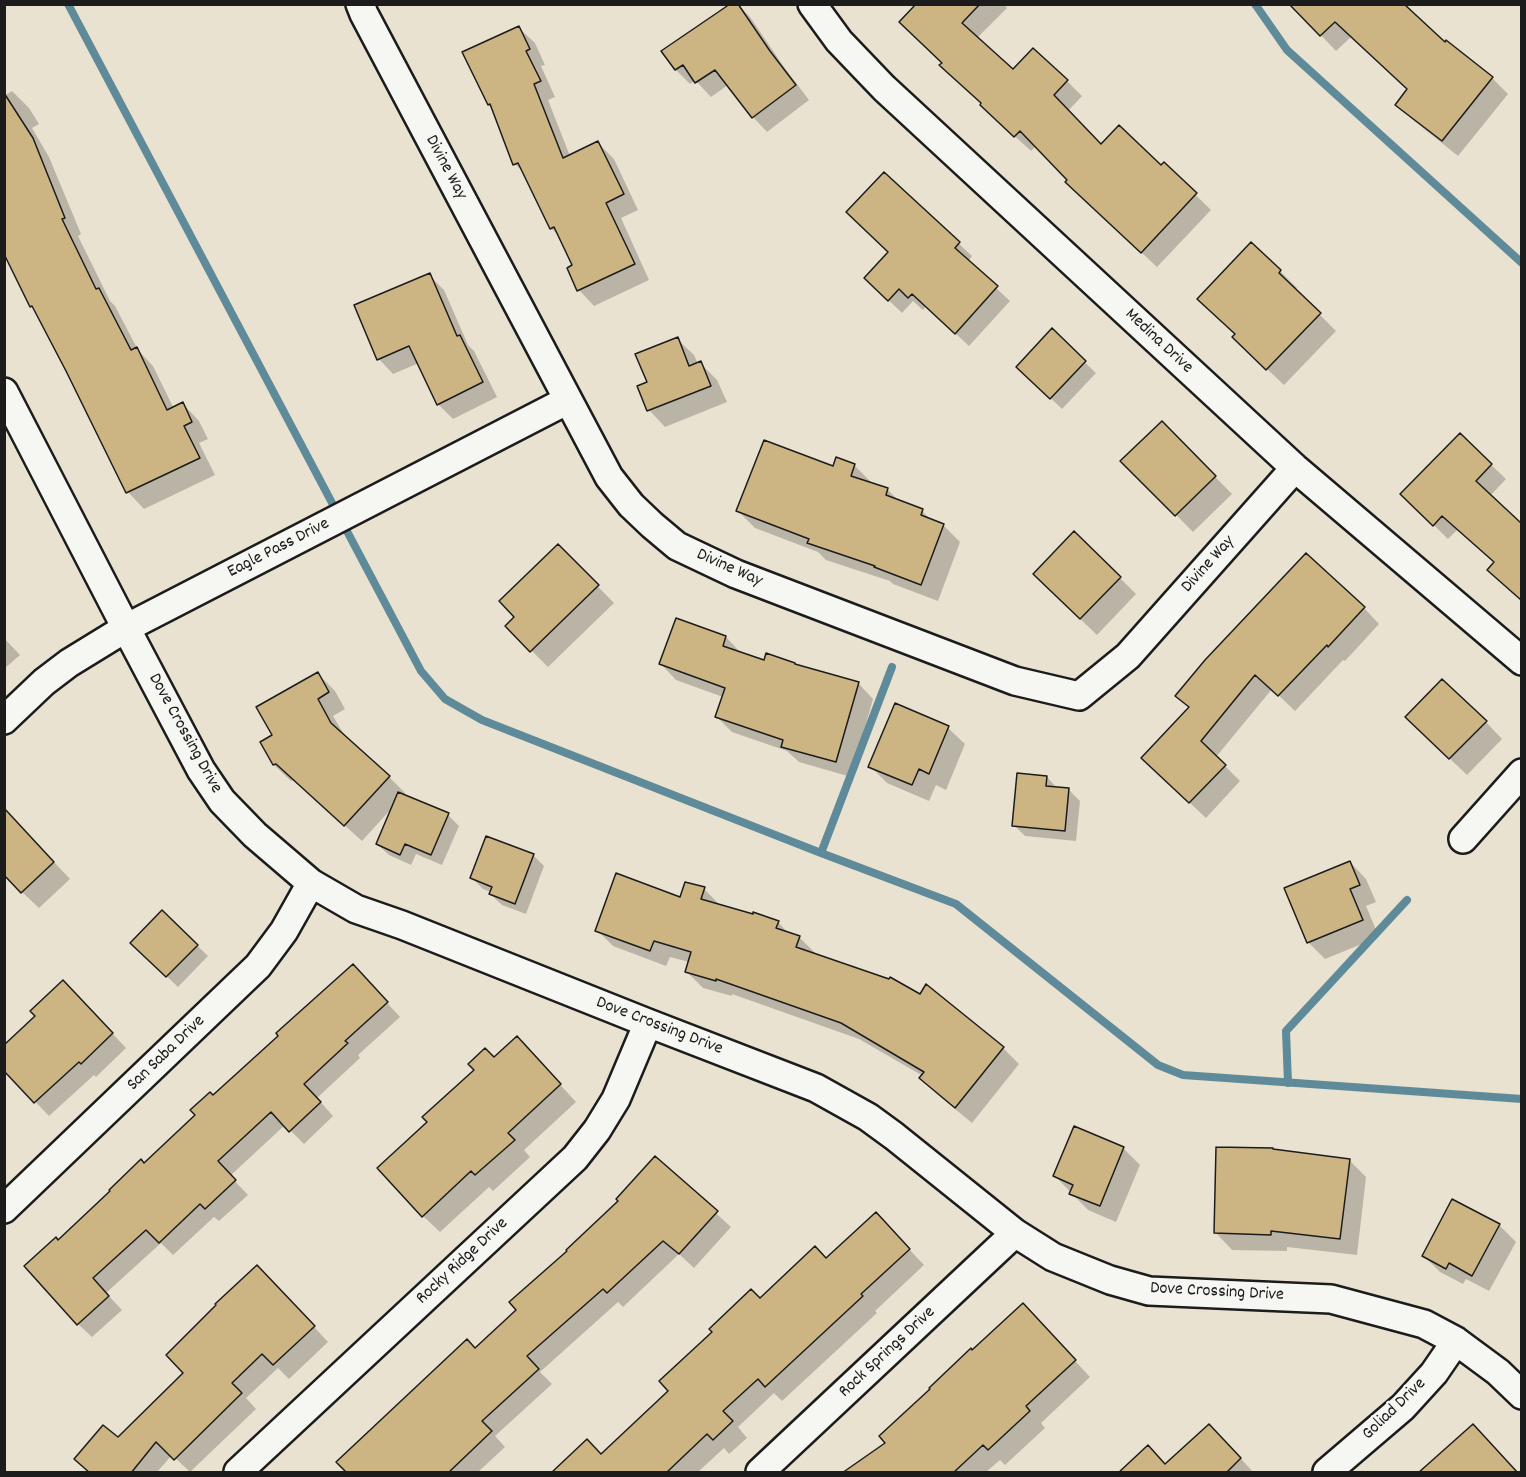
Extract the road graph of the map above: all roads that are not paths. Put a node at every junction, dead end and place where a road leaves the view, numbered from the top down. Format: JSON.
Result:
{"nodes":[{"id":1,"x":360,"y":4,"type":"edge"},
{"id":2,"x":812,"y":4,"type":"edge"},
{"id":3,"x":4,"y":392,"type":"edge"},
{"id":4,"x":568,"y":400,"type":"junction"},
{"id":5,"x":1295,"y":468,"type":"junction"},
{"id":6,"x":126,"y":628,"type":"junction"},
{"id":7,"x":1521,"y":661,"type":"edge"},
{"id":8,"x":4,"y":720,"type":"edge"},
{"id":9,"x":1521,"y":773,"type":"edge"},
{"id":10,"x":1463,"y":839,"type":"dead end"},
{"id":11,"x":311,"y":883,"type":"junction"},
{"id":12,"x":648,"y":1023,"type":"junction"},
{"id":13,"x":4,"y":1209,"type":"edge"},
{"id":14,"x":1015,"y":1233,"type":"junction"},
{"id":15,"x":1456,"y":1341,"type":"junction"},
{"id":16,"x":1521,"y":1395,"type":"edge"},
{"id":17,"x":238,"y":1473,"type":"edge"},
{"id":18,"x":760,"y":1473,"type":"edge"},
{"id":19,"x":1327,"y":1473,"type":"edge"}],
"edges":[{"from":1,"to":4,"type":"street","name":"Divine Way"},
{"from":2,"to":5,"type":"street","name":"Medina Drive"},
{"from":3,"to":6,"type":"street","name":"Dove Crossing Drive"},
{"from":4,"to":5,"type":"street","name":"Divine Way"},
{"from":4,"to":6,"type":"street","name":"Eagle Pass Drive"},
{"from":5,"to":7,"type":"street","name":"Medina Drive"},
{"from":6,"to":8,"type":"street","name":"Eagle Pass Drive"},
{"from":6,"to":11,"type":"street","name":"Dove Crossing Drive"},
{"from":9,"to":10,"type":"street"},
{"from":11,"to":12,"type":"street","name":"Dove Crossing Drive"},
{"from":11,"to":13,"type":"street","name":"San Saba Drive"},
{"from":12,"to":14,"type":"street","name":"Dove Crossing Drive"},
{"from":12,"to":17,"type":"street","name":"Rocky Ridge Drive"},
{"from":14,"to":15,"type":"street","name":"Dove Crossing Drive"},
{"from":14,"to":18,"type":"street","name":"Rock Springs Drive"},
{"from":15,"to":16,"type":"street","name":"Dove Crossing Drive"},
{"from":15,"to":19,"type":"street","name":"Goliad Drive"}]}
